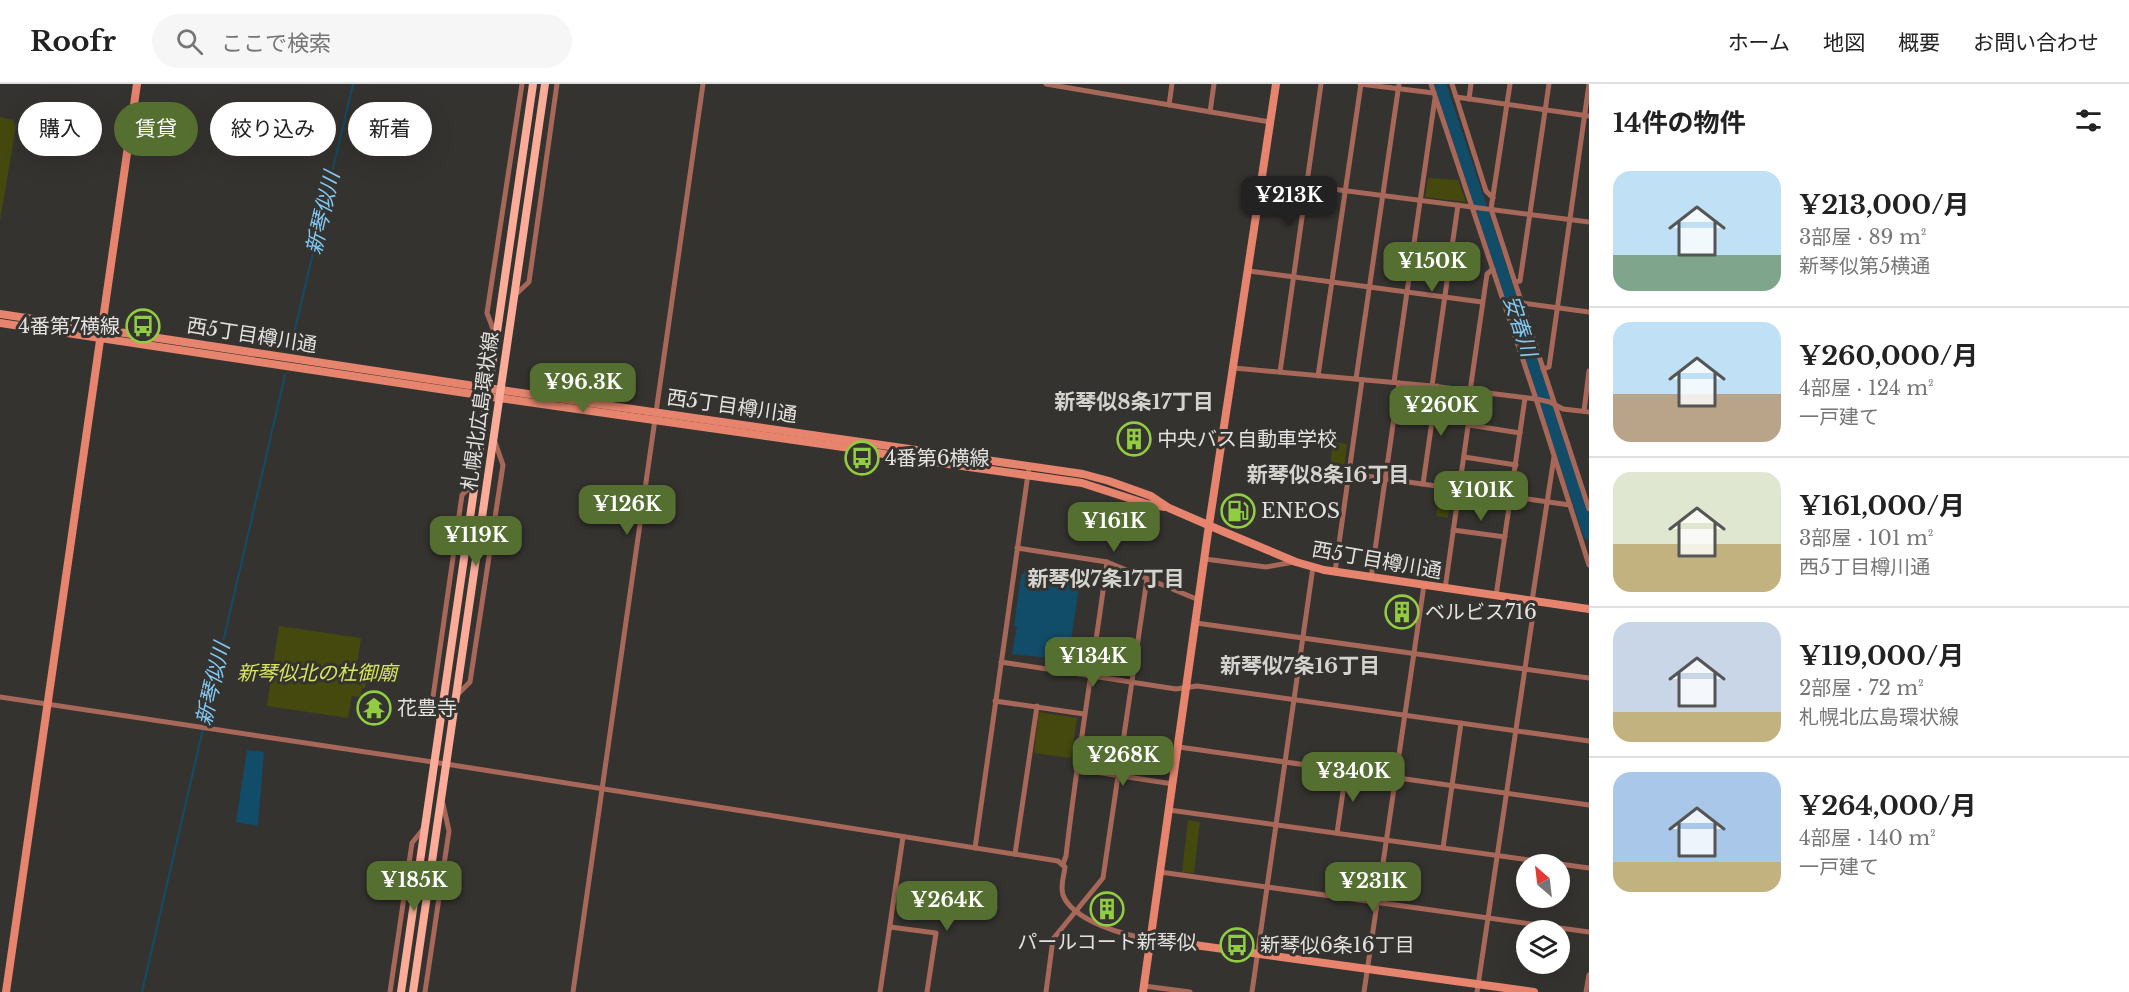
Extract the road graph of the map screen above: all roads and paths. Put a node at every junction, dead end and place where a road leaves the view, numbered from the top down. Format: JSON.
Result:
{"nodes":[{"id":1,"x":137,"y":84,"type":"edge"},
{"id":2,"x":522,"y":84,"type":"edge"},
{"id":3,"x":533,"y":84,"type":"edge"},
{"id":4,"x":544,"y":84,"type":"edge"},
{"id":5,"x":557,"y":84,"type":"edge"},
{"id":6,"x":703,"y":84,"type":"edge"},
{"id":7,"x":1046,"y":84,"type":"edge"},
{"id":8,"x":1172,"y":84,"type":"edge"},
{"id":9,"x":1214,"y":84,"type":"edge"},
{"id":10,"x":1276,"y":84,"type":"edge"},
{"id":11,"x":1321,"y":84,"type":"edge"},
{"id":12,"x":1360,"y":84,"type":"edge"},
{"id":13,"x":1431,"y":84,"type":"edge"},
{"id":14,"x":1452,"y":84,"type":"edge"},
{"id":15,"x":1471,"y":84,"type":"edge"},
{"id":16,"x":1510,"y":84,"type":"edge"},
{"id":17,"x":1550,"y":84,"type":"edge"},
{"id":18,"x":1589,"y":84,"type":"edge"},
{"id":19,"x":1084,"y":87,"type":"edge"},
{"id":20,"x":1398,"y":87,"type":"edge"},
{"id":21,"x":1434,"y":95,"type":"junction"},
{"id":22,"x":1456,"y":97,"type":"junction"},
{"id":23,"x":1469,"y":99,"type":"junction"},
{"id":24,"x":1169,"y":105,"type":"junction"},
{"id":25,"x":1507,"y":105,"type":"junction"},
{"id":26,"x":1545,"y":110,"type":"junction"},
{"id":27,"x":1210,"y":112,"type":"junction"},
{"id":28,"x":1586,"y":115,"type":"edge"},
{"id":29,"x":1270,"y":122,"type":"junction"},
{"id":30,"x":1262,"y":180,"type":"junction"},
{"id":31,"x":1308,"y":185,"type":"junction"},
{"id":32,"x":1345,"y":190,"type":"junction"},
{"id":33,"x":1383,"y":195,"type":"junction"},
{"id":34,"x":1493,"y":198,"type":"junction"},
{"id":35,"x":1421,"y":200,"type":"junction"},
{"id":36,"x":1458,"y":205,"type":"junction"},
{"id":37,"x":1473,"y":207,"type":"junction"},
{"id":38,"x":1488,"y":209,"type":"junction"},
{"id":39,"x":1531,"y":214,"type":"junction"},
{"id":40,"x":1570,"y":219,"type":"junction"},
{"id":41,"x":1589,"y":222,"type":"edge"},
{"id":42,"x":1493,"y":269,"type":"junction"},
{"id":43,"x":1249,"y":271,"type":"junction"},
{"id":44,"x":1294,"y":277,"type":"junction"},
{"id":45,"x":1331,"y":281,"type":"junction"},
{"id":46,"x":1515,"y":282,"type":"junction"},
{"id":47,"x":1370,"y":286,"type":"junction"},
{"id":48,"x":1407,"y":292,"type":"junction"},
{"id":49,"x":1443,"y":296,"type":"junction"},
{"id":50,"x":513,"y":297,"type":"junction"},
{"id":51,"x":1482,"y":302,"type":"junction"},
{"id":52,"x":1522,"y":303,"type":"junction"},
{"id":53,"x":1557,"y":308,"type":"junction"},
{"id":54,"x":1589,"y":312,"type":"edge"},
{"id":55,"x":0,"y":314,"type":"edge"},
{"id":56,"x":0,"y":323,"type":"edge"},
{"id":57,"x":101,"y":333,"type":"junction"},
{"id":58,"x":496,"y":338,"type":"junction"},
{"id":59,"x":1234,"y":368,"type":"junction"},
{"id":60,"x":1543,"y":369,"type":"junction"},
{"id":61,"x":1589,"y":371,"type":"edge"},
{"id":62,"x":1280,"y":372,"type":"junction"},
{"id":63,"x":1318,"y":376,"type":"junction"},
{"id":64,"x":1359,"y":379,"type":"junction"},
{"id":65,"x":1396,"y":383,"type":"junction"},
{"id":66,"x":1434,"y":386,"type":"junction"},
{"id":67,"x":1472,"y":391,"type":"junction"},
{"id":68,"x":489,"y":392,"type":"junction"},
{"id":69,"x":500,"y":394,"type":"junction"},
{"id":70,"x":1525,"y":398,"type":"junction"},
{"id":71,"x":1538,"y":399,"type":"junction"},
{"id":72,"x":1552,"y":403,"type":"junction"},
{"id":73,"x":1586,"y":412,"type":"edge"},
{"id":74,"x":656,"y":416,"type":"junction"},
{"id":75,"x":1468,"y":425,"type":"junction"},
{"id":76,"x":1520,"y":433,"type":"junction"},
{"id":77,"x":493,"y":437,"type":"junction"},
{"id":78,"x":1555,"y":456,"type":"junction"},
{"id":79,"x":1464,"y":457,"type":"junction"},
{"id":80,"x":1516,"y":465,"type":"junction"},
{"id":81,"x":1029,"y":471,"type":"junction"},
{"id":82,"x":1331,"y":471,"type":"dead end"},
{"id":83,"x":1350,"y":472,"type":"junction"},
{"id":84,"x":1385,"y":478,"type":"junction"},
{"id":85,"x":1423,"y":484,"type":"junction"},
{"id":86,"x":1459,"y":489,"type":"junction"},
{"id":87,"x":1511,"y":496,"type":"junction"},
{"id":88,"x":1548,"y":502,"type":"junction"},
{"id":89,"x":1570,"y":505,"type":"junction"},
{"id":90,"x":1589,"y":508,"type":"edge"},
{"id":91,"x":1209,"y":525,"type":"junction"},
{"id":92,"x":1453,"y":530,"type":"junction"},
{"id":93,"x":1505,"y":537,"type":"junction"},
{"id":94,"x":1017,"y":548,"type":"junction"},
{"id":95,"x":1205,"y":559,"type":"junction"},
{"id":96,"x":1107,"y":562,"type":"junction"},
{"id":97,"x":1296,"y":562,"type":"junction"},
{"id":98,"x":1589,"y":565,"type":"edge"},
{"id":99,"x":1313,"y":567,"type":"junction"},
{"id":100,"x":1335,"y":572,"type":"junction"},
{"id":101,"x":1371,"y":578,"type":"junction"},
{"id":102,"x":1147,"y":579,"type":"junction"},
{"id":103,"x":1424,"y":585,"type":"junction"},
{"id":104,"x":1445,"y":589,"type":"junction"},
{"id":105,"x":1496,"y":596,"type":"junction"},
{"id":106,"x":1199,"y":600,"type":"junction"},
{"id":107,"x":1534,"y":601,"type":"junction"},
{"id":108,"x":1589,"y":609,"type":"edge"},
{"id":109,"x":1196,"y":623,"type":"junction"},
{"id":110,"x":1303,"y":637,"type":"junction"},
{"id":111,"x":1414,"y":652,"type":"junction"},
{"id":112,"x":1001,"y":662,"type":"junction"},
{"id":113,"x":1524,"y":669,"type":"junction"},
{"id":114,"x":1092,"y":676,"type":"junction"},
{"id":115,"x":1589,"y":678,"type":"edge"},
{"id":116,"x":1132,"y":682,"type":"junction"},
{"id":117,"x":1187,"y":688,"type":"junction"},
{"id":118,"x":0,"y":697,"type":"edge"},
{"id":119,"x":456,"y":697,"type":"junction"},
{"id":120,"x":1293,"y":700,"type":"junction"},
{"id":121,"x":995,"y":701,"type":"junction"},
{"id":122,"x":48,"y":704,"type":"junction"},
{"id":123,"x":1036,"y":706,"type":"junction"},
{"id":124,"x":1084,"y":714,"type":"junction"},
{"id":125,"x":1405,"y":716,"type":"junction"},
{"id":126,"x":1461,"y":723,"type":"junction"},
{"id":127,"x":1515,"y":731,"type":"junction"},
{"id":128,"x":1589,"y":741,"type":"edge"},
{"id":129,"x":1179,"y":747,"type":"junction"},
{"id":130,"x":1285,"y":762,"type":"junction"},
{"id":131,"x":434,"y":763,"type":"junction"},
{"id":132,"x":446,"y":764,"type":"junction"},
{"id":133,"x":1076,"y":769,"type":"junction"},
{"id":134,"x":1346,"y":771,"type":"junction"},
{"id":135,"x":1118,"y":775,"type":"junction"},
{"id":136,"x":1396,"y":778,"type":"junction"},
{"id":137,"x":1173,"y":784,"type":"junction"},
{"id":138,"x":1452,"y":786,"type":"junction"},
{"id":139,"x":602,"y":790,"type":"junction"},
{"id":140,"x":1506,"y":793,"type":"junction"},
{"id":141,"x":441,"y":796,"type":"junction"},
{"id":142,"x":1589,"y":805,"type":"edge"},
{"id":143,"x":1169,"y":810,"type":"junction"},
{"id":144,"x":1276,"y":825,"type":"junction"},
{"id":145,"x":425,"y":827,"type":"junction"},
{"id":146,"x":1337,"y":833,"type":"junction"},
{"id":147,"x":903,"y":837,"type":"junction"},
{"id":148,"x":1386,"y":840,"type":"junction"},
{"id":149,"x":975,"y":848,"type":"junction"},
{"id":150,"x":1443,"y":848,"type":"junction"},
{"id":151,"x":1015,"y":854,"type":"junction"},
{"id":152,"x":1497,"y":855,"type":"junction"},
{"id":153,"x":1516,"y":858,"type":"edge"},
{"id":154,"x":1063,"y":864,"type":"junction"},
{"id":155,"x":1570,"y":865,"type":"edge"},
{"id":156,"x":1589,"y":868,"type":"edge"},
{"id":157,"x":1160,"y":872,"type":"junction"},
{"id":158,"x":1267,"y":887,"type":"junction"},
{"id":159,"x":1377,"y":902,"type":"junction"},
{"id":160,"x":1077,"y":910,"type":"junction"},
{"id":161,"x":1488,"y":918,"type":"junction"},
{"id":162,"x":890,"y":927,"type":"junction"},
{"id":163,"x":1589,"y":932,"type":"edge"},
{"id":164,"x":1151,"y":939,"type":"junction"},
{"id":165,"x":1258,"y":954,"type":"junction"},
{"id":166,"x":1367,"y":969,"type":"junction"},
{"id":167,"x":1589,"y":975,"type":"edge"},
{"id":168,"x":1477,"y":988,"type":"edge"},
{"id":169,"x":1144,"y":989,"type":"edge"},
{"id":170,"x":6,"y":992,"type":"edge"},
{"id":171,"x":390,"y":992,"type":"edge"},
{"id":172,"x":401,"y":992,"type":"edge"},
{"id":173,"x":413,"y":992,"type":"edge"},
{"id":174,"x":425,"y":992,"type":"edge"},
{"id":175,"x":573,"y":992,"type":"edge"},
{"id":176,"x":880,"y":992,"type":"edge"},
{"id":177,"x":927,"y":992,"type":"edge"},
{"id":178,"x":1046,"y":992,"type":"edge"},
{"id":179,"x":1190,"y":992,"type":"edge"},
{"id":180,"x":1252,"y":992,"type":"edge"},
{"id":181,"x":1364,"y":992,"type":"edge"},
{"id":182,"x":1534,"y":992,"type":"edge"},
{"id":183,"x":1587,"y":992,"type":"edge"}],
"edges":[{"from":1,"to":57,"type":"street"},
{"from":2,"to":58,"type":"street"},
{"from":3,"to":58,"type":"main road","name":"札幌北広島環状線"},
{"from":4,"to":50,"type":"main road","name":"札幌北広島環状線"},
{"from":5,"to":50,"type":"street"},
{"from":6,"to":74,"type":"street"},
{"from":7,"to":19,"type":"street"},
{"from":8,"to":24,"type":"street"},
{"from":9,"to":27,"type":"street"},
{"from":10,"to":29,"type":"street"},
{"from":11,"to":31,"type":"street"},
{"from":12,"to":20,"type":"street"},
{"from":12,"to":32,"type":"street"},
{"from":13,"to":21,"type":"street"},
{"from":14,"to":22,"type":"street"},
{"from":15,"to":23,"type":"street"},
{"from":16,"to":25,"type":"street"},
{"from":17,"to":26,"type":"street"},
{"from":18,"to":28,"type":"street"},
{"from":19,"to":24,"type":"street"},
{"from":20,"to":21,"type":"street"},
{"from":20,"to":33,"type":"street"},
{"from":21,"to":35,"type":"street"},
{"from":21,"to":37,"type":"street"},
{"from":22,"to":23,"type":"street"},
{"from":22,"to":34,"type":"street"},
{"from":23,"to":25,"type":"street"},
{"from":24,"to":27,"type":"street"},
{"from":25,"to":26,"type":"street"},
{"from":25,"to":34,"type":"street"},
{"from":26,"to":28,"type":"street"},
{"from":26,"to":39,"type":"street"},
{"from":27,"to":29,"type":"street"},
{"from":28,"to":40,"type":"street"},
{"from":29,"to":30,"type":"street"},
{"from":30,"to":31,"type":"street"},
{"from":30,"to":43,"type":"street"},
{"from":31,"to":32,"type":"street"},
{"from":31,"to":44,"type":"street"},
{"from":32,"to":33,"type":"street"},
{"from":32,"to":45,"type":"street"},
{"from":33,"to":35,"type":"street"},
{"from":33,"to":47,"type":"street"},
{"from":34,"to":38,"type":"street"},
{"from":35,"to":36,"type":"street"},
{"from":35,"to":48,"type":"street"},
{"from":36,"to":37,"type":"street"},
{"from":36,"to":49,"type":"street"},
{"from":37,"to":38,"type":"street"},
{"from":37,"to":42,"type":"street"},
{"from":38,"to":39,"type":"street"},
{"from":38,"to":46,"type":"street"},
{"from":39,"to":40,"type":"street"},
{"from":39,"to":46,"type":"street"},
{"from":40,"to":41,"type":"street"},
{"from":40,"to":53,"type":"street"},
{"from":42,"to":51,"type":"street"},
{"from":42,"to":71,"type":"street"},
{"from":43,"to":44,"type":"street"},
{"from":43,"to":59,"type":"street"},
{"from":44,"to":45,"type":"street"},
{"from":44,"to":62,"type":"street"},
{"from":45,"to":47,"type":"street"},
{"from":45,"to":63,"type":"street"},
{"from":46,"to":52,"type":"street"},
{"from":47,"to":48,"type":"street"},
{"from":47,"to":64,"type":"street"},
{"from":48,"to":49,"type":"street"},
{"from":48,"to":65,"type":"street"},
{"from":49,"to":51,"type":"street"},
{"from":49,"to":66,"type":"street"},
{"from":50,"to":69,"type":"main road","name":"札幌北広島環状線"},
{"from":51,"to":67,"type":"street"},
{"from":52,"to":53,"type":"street"},
{"from":52,"to":60,"type":"street"},
{"from":53,"to":54,"type":"street"},
{"from":53,"to":60,"type":"street"},
{"from":55,"to":57,"type":"street","name":"西5丁目樽川通"},
{"from":56,"to":57,"type":"street","name":"西5丁目樽川通"},
{"from":57,"to":68,"type":"street","name":"西5丁目樽川通"},
{"from":57,"to":122,"type":"street"},
{"from":58,"to":68,"type":"main road","name":"札幌北広島環状線"},
{"from":59,"to":62,"type":"street"},
{"from":59,"to":91,"type":"street"},
{"from":60,"to":72,"type":"street"},
{"from":61,"to":73,"type":"street"},
{"from":62,"to":63,"type":"street"},
{"from":63,"to":64,"type":"street"},
{"from":64,"to":65,"type":"street"},
{"from":64,"to":83,"type":"street"},
{"from":65,"to":66,"type":"street"},
{"from":65,"to":84,"type":"street"},
{"from":66,"to":67,"type":"street"},
{"from":66,"to":85,"type":"street"},
{"from":67,"to":70,"type":"street"},
{"from":67,"to":75,"type":"street"},
{"from":68,"to":69,"type":"street","name":"西5丁目樽川通"},
{"from":68,"to":131,"type":"main road","name":"札幌北広島環状線"},
{"from":69,"to":74,"type":"street","name":"西5丁目樽川通"},
{"from":69,"to":77,"type":"main road","name":"札幌北広島環状線"},
{"from":70,"to":71,"type":"street"},
{"from":70,"to":76,"type":"street"},
{"from":71,"to":72,"type":"street"},
{"from":71,"to":78,"type":"street"},
{"from":72,"to":73,"type":"street"},
{"from":72,"to":90,"type":"street"},
{"from":74,"to":81,"type":"street","name":"西5丁目樽川通"},
{"from":74,"to":139,"type":"street"},
{"from":75,"to":76,"type":"street"},
{"from":75,"to":79,"type":"street"},
{"from":76,"to":80,"type":"street"},
{"from":77,"to":119,"type":"main road","name":"札幌北広島環状線"},
{"from":77,"to":119,"type":"street"},
{"from":78,"to":88,"type":"street"},
{"from":78,"to":89,"type":"street"},
{"from":79,"to":80,"type":"street"},
{"from":79,"to":86,"type":"street"},
{"from":80,"to":87,"type":"street"},
{"from":81,"to":91,"type":"street","name":"西5丁目樽川通"},
{"from":81,"to":94,"type":"street"},
{"from":82,"to":83,"type":"street"},
{"from":83,"to":84,"type":"street"},
{"from":83,"to":100,"type":"street"},
{"from":84,"to":85,"type":"street"},
{"from":84,"to":101,"type":"street"},
{"from":85,"to":86,"type":"street"},
{"from":86,"to":87,"type":"street"},
{"from":86,"to":92,"type":"street"},
{"from":87,"to":88,"type":"street"},
{"from":87,"to":93,"type":"street"},
{"from":88,"to":89,"type":"street"},
{"from":88,"to":107,"type":"street"},
{"from":89,"to":98,"type":"street"},
{"from":91,"to":95,"type":"street"},
{"from":91,"to":97,"type":"street","name":"西5丁目樽川通"},
{"from":92,"to":93,"type":"street"},
{"from":92,"to":104,"type":"street"},
{"from":93,"to":105,"type":"street"},
{"from":94,"to":96,"type":"street"},
{"from":94,"to":112,"type":"street"},
{"from":95,"to":97,"type":"street"},
{"from":95,"to":106,"type":"street"},
{"from":96,"to":102,"type":"street"},
{"from":96,"to":114,"type":"street"},
{"from":97,"to":99,"type":"street","name":"西5丁目樽川通"},
{"from":99,"to":100,"type":"street","name":"西5丁目樽川通"},
{"from":99,"to":110,"type":"street"},
{"from":100,"to":101,"type":"street","name":"西5丁目樽川通"},
{"from":101,"to":103,"type":"street","name":"西5丁目樽川通"},
{"from":102,"to":106,"type":"street"},
{"from":102,"to":116,"type":"street"},
{"from":103,"to":104,"type":"street","name":"西5丁目樽川通"},
{"from":103,"to":111,"type":"street"},
{"from":104,"to":105,"type":"street","name":"西5丁目樽川通"},
{"from":105,"to":107,"type":"street","name":"西5丁目樽川通"},
{"from":106,"to":109,"type":"street"},
{"from":107,"to":108,"type":"street","name":"西5丁目樽川通"},
{"from":107,"to":113,"type":"street"},
{"from":109,"to":110,"type":"street"},
{"from":109,"to":117,"type":"street"},
{"from":110,"to":111,"type":"street"},
{"from":110,"to":120,"type":"street"},
{"from":111,"to":113,"type":"street"},
{"from":111,"to":125,"type":"street"},
{"from":112,"to":114,"type":"street"},
{"from":112,"to":121,"type":"street"},
{"from":113,"to":115,"type":"street"},
{"from":113,"to":127,"type":"street"},
{"from":114,"to":116,"type":"street"},
{"from":114,"to":124,"type":"street"},
{"from":116,"to":117,"type":"street"},
{"from":116,"to":135,"type":"street"},
{"from":117,"to":120,"type":"street"},
{"from":117,"to":129,"type":"street"},
{"from":118,"to":122,"type":"street"},
{"from":119,"to":132,"type":"main road","name":"札幌北広島環状線"},
{"from":120,"to":125,"type":"street"},
{"from":120,"to":130,"type":"street"},
{"from":121,"to":123,"type":"street"},
{"from":121,"to":149,"type":"street"},
{"from":122,"to":131,"type":"street"},
{"from":122,"to":170,"type":"street"},
{"from":123,"to":124,"type":"street"},
{"from":123,"to":151,"type":"street"},
{"from":124,"to":133,"type":"street"},
{"from":125,"to":126,"type":"street"},
{"from":125,"to":136,"type":"street"},
{"from":126,"to":127,"type":"street"},
{"from":126,"to":138,"type":"street"},
{"from":127,"to":128,"type":"street"},
{"from":127,"to":140,"type":"street"},
{"from":129,"to":130,"type":"street"},
{"from":129,"to":137,"type":"street"},
{"from":130,"to":134,"type":"street"},
{"from":130,"to":144,"type":"street"},
{"from":131,"to":132,"type":"street"},
{"from":131,"to":145,"type":"main road","name":"札幌北広島環状線"},
{"from":132,"to":139,"type":"street"},
{"from":132,"to":141,"type":"main road","name":"札幌北広島環状線"},
{"from":133,"to":135,"type":"street"},
{"from":133,"to":154,"type":"street"},
{"from":134,"to":136,"type":"street"},
{"from":134,"to":146,"type":"street"},
{"from":135,"to":137,"type":"street"},
{"from":135,"to":160,"type":"street"},
{"from":136,"to":138,"type":"street"},
{"from":136,"to":148,"type":"street"},
{"from":137,"to":143,"type":"street"},
{"from":138,"to":140,"type":"street"},
{"from":138,"to":150,"type":"street"},
{"from":139,"to":147,"type":"street"},
{"from":139,"to":175,"type":"street"},
{"from":140,"to":142,"type":"street"},
{"from":140,"to":152,"type":"street"},
{"from":141,"to":173,"type":"main road","name":"札幌北広島環状線"},
{"from":141,"to":174,"type":"street"},
{"from":143,"to":144,"type":"street"},
{"from":143,"to":157,"type":"street"},
{"from":144,"to":146,"type":"street"},
{"from":144,"to":158,"type":"street"},
{"from":145,"to":171,"type":"street"},
{"from":145,"to":172,"type":"main road","name":"札幌北広島環状線"},
{"from":146,"to":148,"type":"street"},
{"from":147,"to":149,"type":"street"},
{"from":147,"to":162,"type":"street"},
{"from":148,"to":150,"type":"street"},
{"from":148,"to":159,"type":"street"},
{"from":149,"to":151,"type":"street"},
{"from":150,"to":152,"type":"street"},
{"from":151,"to":154,"type":"street"},
{"from":152,"to":153,"type":"street"},
{"from":152,"to":161,"type":"street"},
{"from":154,"to":160,"type":"street"},
{"from":155,"to":156,"type":"street"},
{"from":157,"to":158,"type":"street"},
{"from":157,"to":164,"type":"street"},
{"from":158,"to":159,"type":"street"},
{"from":158,"to":165,"type":"street"},
{"from":159,"to":161,"type":"street"},
{"from":159,"to":166,"type":"street"},
{"from":160,"to":164,"type":"street"},
{"from":160,"to":178,"type":"street"},
{"from":161,"to":163,"type":"street"},
{"from":161,"to":168,"type":"street"},
{"from":162,"to":176,"type":"street"},
{"from":162,"to":177,"type":"street"},
{"from":164,"to":165,"type":"street"},
{"from":164,"to":169,"type":"street"},
{"from":165,"to":166,"type":"street"},
{"from":165,"to":180,"type":"street"},
{"from":166,"to":168,"type":"street"},
{"from":166,"to":181,"type":"street"},
{"from":167,"to":183,"type":"street"},
{"from":168,"to":182,"type":"street"},
{"from":169,"to":179,"type":"street"}]}
